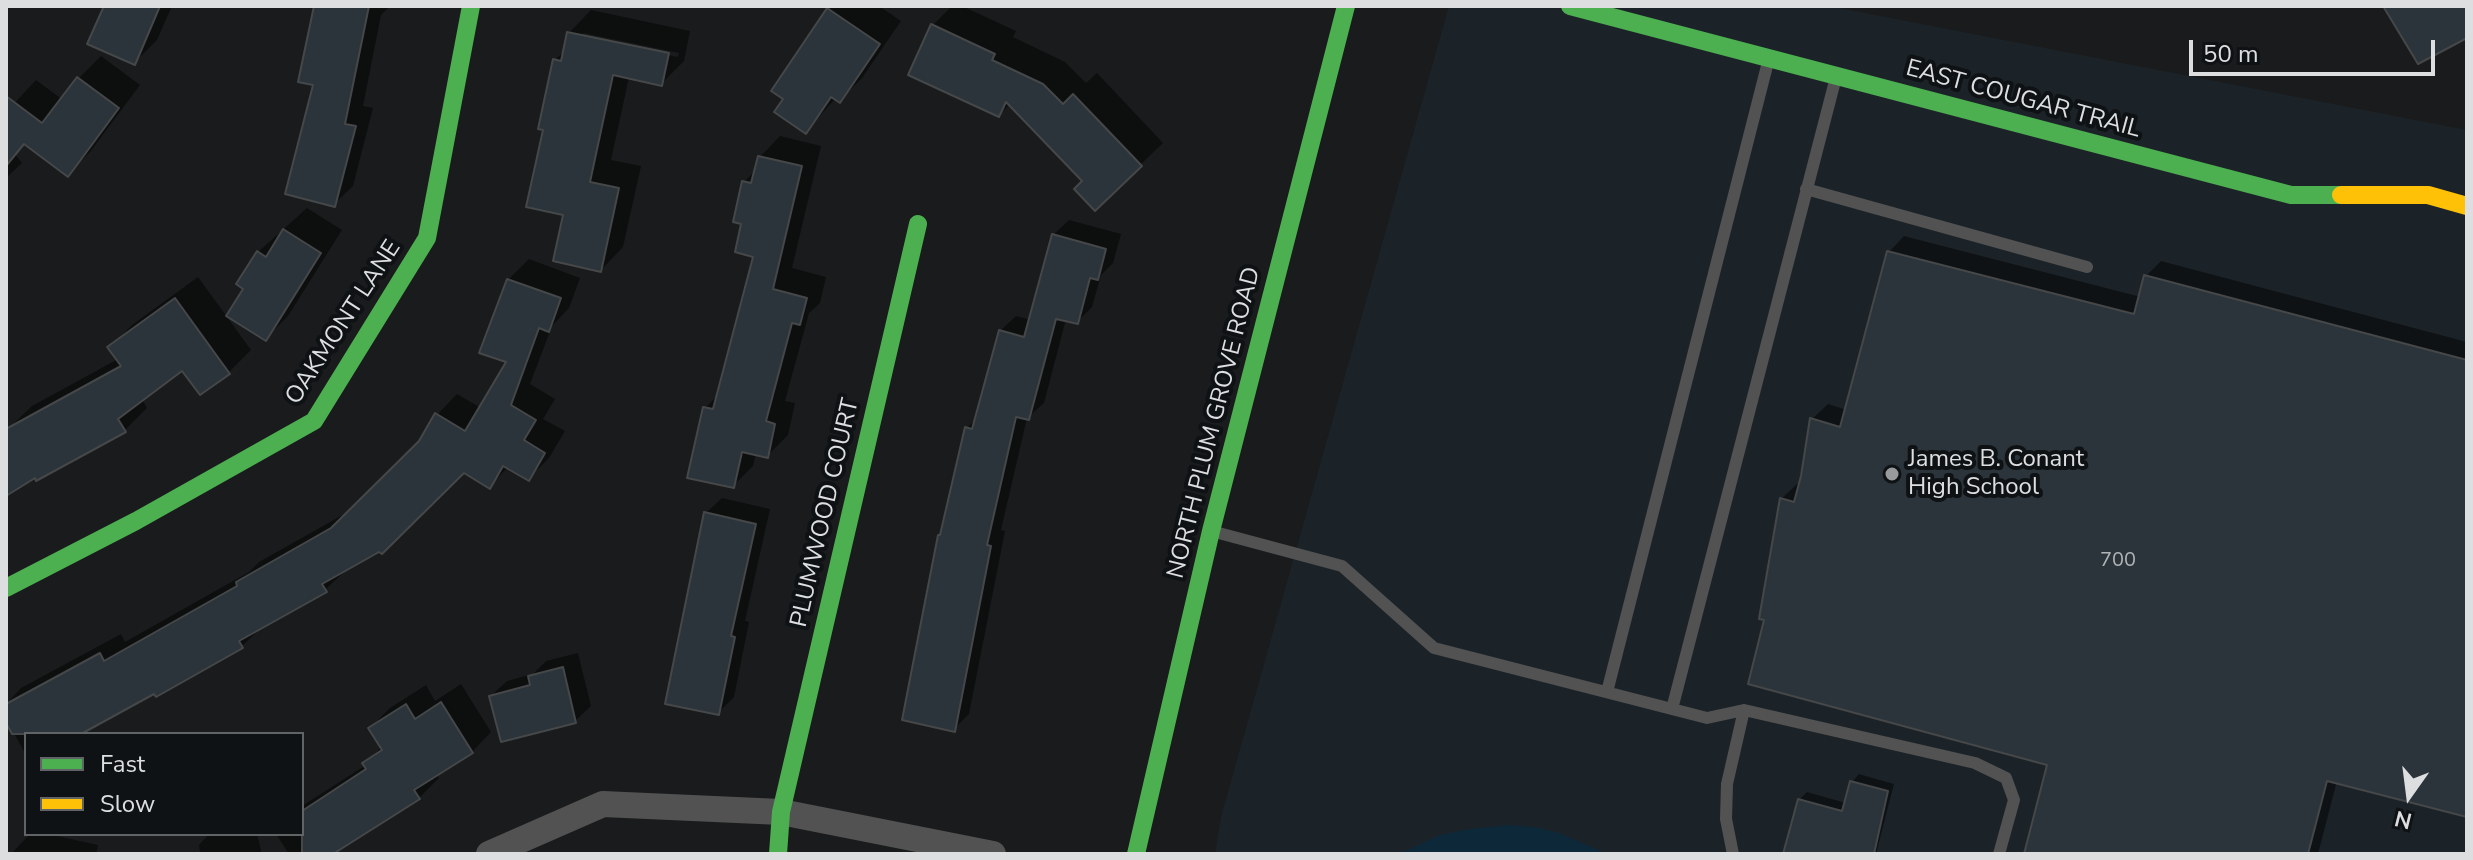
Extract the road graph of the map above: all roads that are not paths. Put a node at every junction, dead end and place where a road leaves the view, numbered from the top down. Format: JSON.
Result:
{"nodes":[{"id":1,"x":471,"y":6,"type":"edge"},
{"id":2,"x":1346,"y":6,"type":"edge"},
{"id":3,"x":1570,"y":6,"type":"edge"},
{"id":4,"x":1769,"y":59,"type":"junction"},
{"id":5,"x":1836,"y":76,"type":"junction"},
{"id":6,"x":1806,"y":189,"type":"junction"},
{"id":7,"x":2467,"y":206,"type":"edge"},
{"id":8,"x":918,"y":224,"type":"dead end"},
{"id":9,"x":2087,"y":267,"type":"dead end"},
{"id":10,"x":1211,"y":531,"type":"junction"},
{"id":11,"x":6,"y":588,"type":"edge"},
{"id":12,"x":1607,"y":692,"type":"junction"},
{"id":13,"x":1672,"y":709,"type":"junction"},
{"id":14,"x":1744,"y":710,"type":"junction"},
{"id":15,"x":781,"y":812,"type":"junction"},
{"id":16,"x":489,"y":854,"type":"edge"},
{"id":17,"x":778,"y":854,"type":"edge"},
{"id":18,"x":993,"y":854,"type":"edge"},
{"id":19,"x":1136,"y":854,"type":"edge"},
{"id":20,"x":1733,"y":854,"type":"edge"},
{"id":21,"x":1999,"y":854,"type":"edge"}],
"edges":[{"from":1,"to":11,"type":"street","name":"OAKMONT LANE"},
{"from":2,"to":10,"type":"street","name":"NORTH PLUM GROVE ROAD"},
{"from":3,"to":4,"type":"street","name":"EAST COUGAR TRAIL"},
{"from":4,"to":5,"type":"street","name":"EAST COUGAR TRAIL"},
{"from":4,"to":12,"type":"lane"},
{"from":5,"to":6,"type":"lane"},
{"from":5,"to":7,"type":"street","name":"EAST COUGAR TRAIL"},
{"from":6,"to":9,"type":"lane"},
{"from":6,"to":13,"type":"lane"},
{"from":8,"to":15,"type":"street","name":"PLUMWOOD COURT"},
{"from":10,"to":12,"type":"lane"},
{"from":10,"to":19,"type":"street","name":"NORTH PLUM GROVE ROAD"},
{"from":12,"to":13,"type":"lane"},
{"from":13,"to":14,"type":"lane"},
{"from":14,"to":20,"type":"lane"},
{"from":14,"to":21,"type":"lane"},
{"from":15,"to":16,"type":"street"},
{"from":15,"to":17,"type":"street","name":"PLUMWOOD COURT"},
{"from":15,"to":18,"type":"street"}]}
